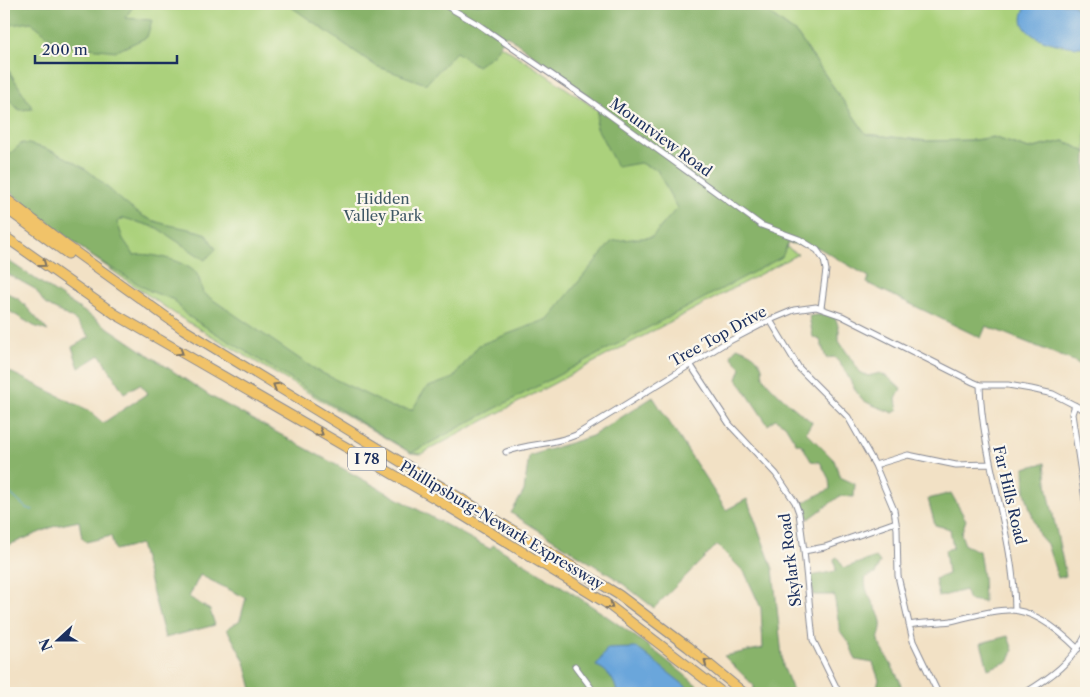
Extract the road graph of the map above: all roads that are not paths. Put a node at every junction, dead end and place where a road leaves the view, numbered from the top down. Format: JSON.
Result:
{"nodes":[{"id":1,"x":443,"y":4,"type":"edge"},
{"id":2,"x":4,"y":197,"type":"edge"},
{"id":3,"x":4,"y":207,"type":"edge"},
{"id":4,"x":4,"y":236,"type":"edge"},
{"id":5,"x":142,"y":301,"type":"junction"},
{"id":6,"x":821,"y":308,"type":"junction"},
{"id":7,"x":770,"y":320,"type":"junction"},
{"id":8,"x":690,"y":364,"type":"junction"},
{"id":9,"x":980,"y":385,"type":"junction"},
{"id":10,"x":1075,"y":405,"type":"junction"},
{"id":11,"x":1086,"y":411,"type":"edge"},
{"id":12,"x":506,"y":452,"type":"dead end"},
{"id":13,"x":989,"y":464,"type":"junction"},
{"id":14,"x":875,"y":465,"type":"junction"},
{"id":15,"x":1086,"y":506,"type":"edge"},
{"id":16,"x":896,"y":522,"type":"junction"},
{"id":17,"x":804,"y":551,"type":"junction"},
{"id":18,"x":1015,"y":610,"type":"junction"},
{"id":19,"x":909,"y":625,"type":"junction"},
{"id":20,"x":1086,"y":634,"type":"edge"},
{"id":21,"x":1078,"y":648,"type":"junction"},
{"id":22,"x":575,"y":666,"type":"dead end"},
{"id":23,"x":1032,"y":692,"type":"edge"},
{"id":24,"x":595,"y":693,"type":"edge"},
{"id":25,"x":723,"y":693,"type":"edge"},
{"id":26,"x":744,"y":693,"type":"edge"},
{"id":27,"x":839,"y":693,"type":"edge"},
{"id":28,"x":938,"y":693,"type":"edge"},
{"id":29,"x":1025,"y":693,"type":"edge"}],
"edges":[{"from":1,"to":6,"type":"street","name":"Mountview Road"},
{"from":2,"to":5,"type":"highway","name":"Phillipsburg-Newark Expressway","number":"I 78"},
{"from":3,"to":5,"type":"highway","name":"Phillipsburg-Newark Expressway","number":"I 78"},
{"from":4,"to":25,"type":"highway","name":"Phillipsburg-Newark Expressway","number":"I 78","one_way":true},
{"from":26,"to":5,"type":"highway","name":"Phillipsburg-Newark Expressway","number":"I 78","one_way":true},
{"from":6,"to":7,"type":"street","name":"Tree Top Drive"},
{"from":6,"to":9,"type":"street"},
{"from":7,"to":8,"type":"street","name":"Tree Top Drive"},
{"from":7,"to":14,"type":"street"},
{"from":8,"to":12,"type":"street","name":"Tree Top Drive"},
{"from":8,"to":17,"type":"street","name":"Skylark Road"},
{"from":9,"to":10,"type":"street"},
{"from":9,"to":13,"type":"street","name":"Far Hills Road"},
{"from":10,"to":11,"type":"street"},
{"from":10,"to":15,"type":"street"},
{"from":13,"to":14,"type":"street"},
{"from":13,"to":18,"type":"street","name":"Far Hills Road"},
{"from":14,"to":16,"type":"street"},
{"from":16,"to":17,"type":"street"},
{"from":16,"to":19,"type":"street"},
{"from":17,"to":27,"type":"street","name":"Skylark Road"},
{"from":18,"to":19,"type":"street"},
{"from":18,"to":21,"type":"street"},
{"from":19,"to":28,"type":"street"},
{"from":20,"to":21,"type":"street"},
{"from":21,"to":23,"type":"street"},
{"from":22,"to":24,"type":"street"},
{"from":23,"to":29,"type":"street"}]}
